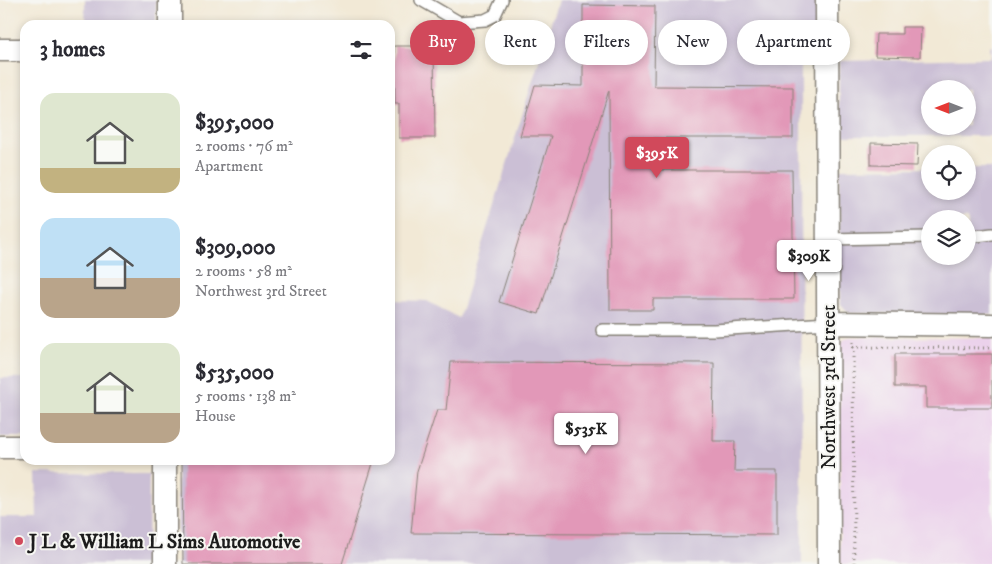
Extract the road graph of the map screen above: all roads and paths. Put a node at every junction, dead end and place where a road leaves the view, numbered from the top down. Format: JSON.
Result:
{"nodes":[{"id":1,"x":170,"y":0,"type":"edge"},
{"id":2,"x":421,"y":0,"type":"edge"},
{"id":3,"x":502,"y":0,"type":"edge"},
{"id":4,"x":827,"y":0,"type":"edge"},
{"id":5,"x":170,"y":20,"type":"edge"},
{"id":6,"x":0,"y":50,"type":"edge"},
{"id":7,"x":20,"y":50,"type":"edge"},
{"id":8,"x":992,"y":234,"type":"edge"},
{"id":9,"x":976,"y":236,"type":"edge"},
{"id":10,"x":921,"y":238,"type":"edge"},
{"id":11,"x":828,"y":239,"type":"junction"},
{"id":12,"x":828,"y":323,"type":"junction"},
{"id":13,"x":853,"y":323,"type":"junction"},
{"id":14,"x":992,"y":325,"type":"edge"},
{"id":15,"x":602,"y":330,"type":"dead end"},
{"id":16,"x":828,"y":347,"type":"junction"},
{"id":17,"x":853,"y":347,"type":"junction"},
{"id":18,"x":992,"y":348,"type":"edge"},
{"id":19,"x":0,"y":447,"type":"edge"},
{"id":20,"x":20,"y":447,"type":"edge"},
{"id":21,"x":165,"y":465,"type":"edge"},
{"id":22,"x":165,"y":564,"type":"edge"},
{"id":23,"x":829,"y":564,"type":"edge"},
{"id":24,"x":854,"y":564,"type":"edge"}],
"edges":[{"from":1,"to":5,"type":"street"},
{"from":2,"to":3,"type":"lane"},
{"from":4,"to":11,"type":"street","name":"Northwest 3rd Street"},
{"from":6,"to":7,"type":"street"},
{"from":8,"to":9,"type":"lane"},
{"from":10,"to":11,"type":"lane"},
{"from":11,"to":12,"type":"street","name":"Northwest 3rd Street"},
{"from":12,"to":13,"type":"street"},
{"from":12,"to":15,"type":"lane"},
{"from":12,"to":16,"type":"street","name":"Northwest 3rd Street"},
{"from":13,"to":14,"type":"street"},
{"from":13,"to":17,"type":"path"},
{"from":16,"to":17,"type":"path"},
{"from":16,"to":23,"type":"street","name":"Northwest 3rd Street"},
{"from":17,"to":18,"type":"path"},
{"from":17,"to":24,"type":"path"},
{"from":19,"to":20,"type":"street"},
{"from":21,"to":22,"type":"street"}]}
